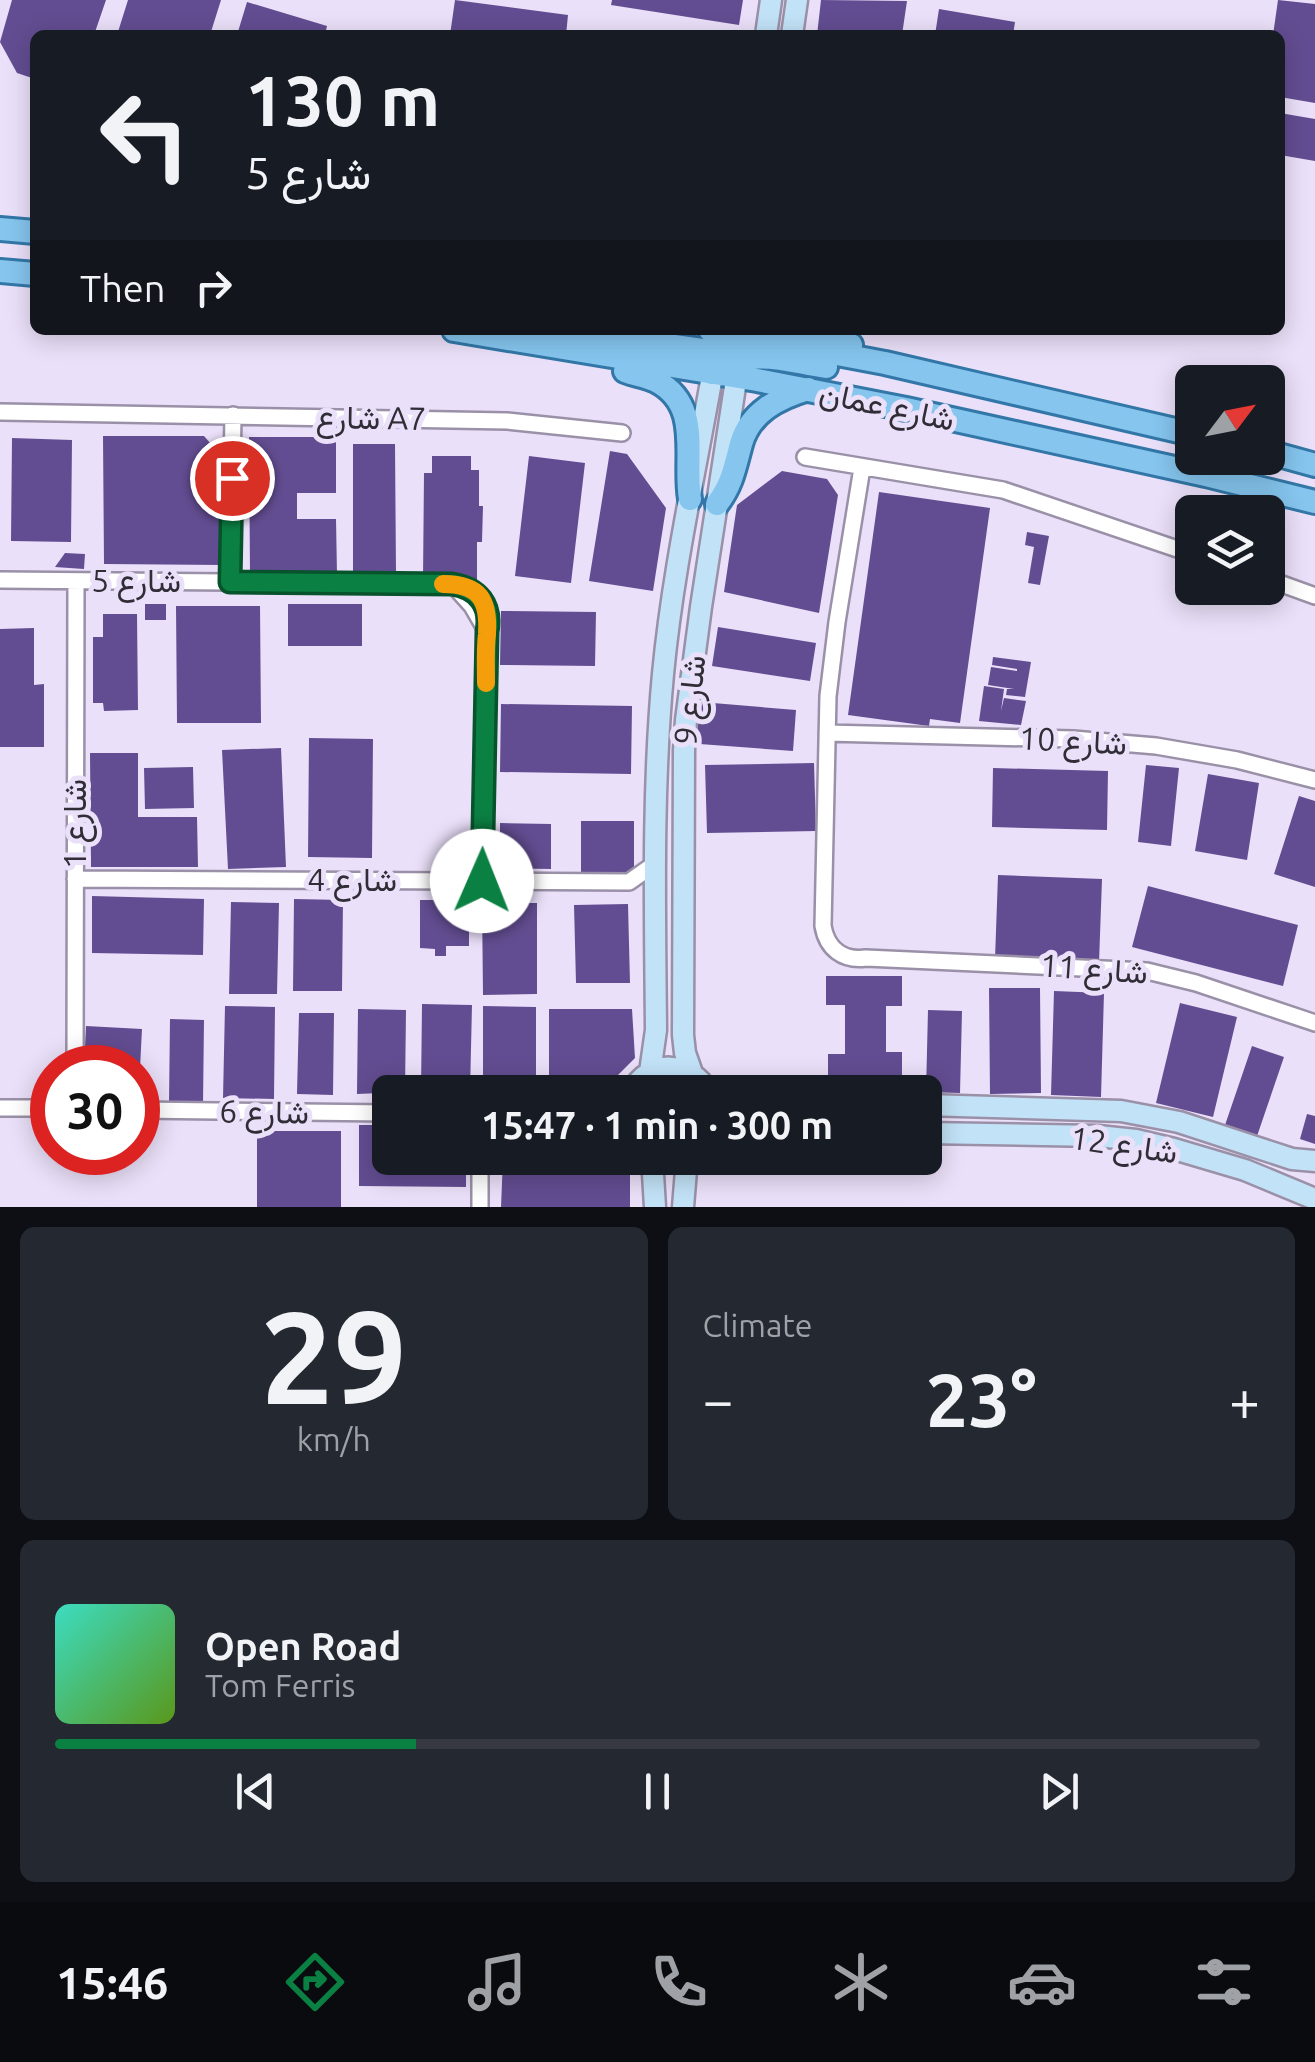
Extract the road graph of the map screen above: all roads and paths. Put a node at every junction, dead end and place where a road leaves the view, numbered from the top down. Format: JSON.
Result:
{"nodes":[{"id":1,"x":771,"y":0,"type":"edge"},
{"id":2,"x":798,"y":0,"type":"edge"},
{"id":3,"x":767,"y":30,"type":"edge"},
{"id":4,"x":793,"y":30,"type":"edge"},
{"id":5,"x":0,"y":229,"type":"edge"},
{"id":6,"x":30,"y":232,"type":"edge"},
{"id":7,"x":0,"y":271,"type":"edge"},
{"id":8,"x":30,"y":274,"type":"edge"},
{"id":9,"x":489,"y":335,"type":"edge"},
{"id":10,"x":621,"y":335,"type":"edge"},
{"id":11,"x":821,"y":335,"type":"edge"},
{"id":12,"x":715,"y":343,"type":"edge"},
{"id":13,"x":741,"y":350,"type":"edge"},
{"id":14,"x":591,"y":353,"type":"junction"},
{"id":15,"x":884,"y":363,"type":"junction"},
{"id":16,"x":968,"y":382,"type":"junction"},
{"id":17,"x":808,"y":389,"type":"junction"},
{"id":18,"x":0,"y":412,"type":"edge"},
{"id":19,"x":233,"y":415,"type":"junction"},
{"id":20,"x":1175,"y":430,"type":"edge"},
{"id":21,"x":622,"y":432,"type":"dead end"},
{"id":22,"x":805,"y":457,"type":"dead end"},
{"id":23,"x":1285,"y":457,"type":"edge"},
{"id":24,"x":1315,"y":465,"type":"edge"},
{"id":25,"x":862,"y":468,"type":"junction"},
{"id":26,"x":690,"y":499,"type":"junction"},
{"id":27,"x":1315,"y":502,"type":"edge"},
{"id":28,"x":716,"y":504,"type":"junction"},
{"id":29,"x":1175,"y":548,"type":"edge"},
{"id":30,"x":0,"y":580,"type":"edge"},
{"id":31,"x":76,"y":580,"type":"junction"},
{"id":32,"x":230,"y":582,"type":"junction"},
{"id":33,"x":1285,"y":586,"type":"edge"},
{"id":34,"x":1315,"y":596,"type":"edge"},
{"id":35,"x":826,"y":733,"type":"junction"},
{"id":36,"x":1315,"y":780,"type":"edge"},
{"id":37,"x":656,"y":863,"type":"junction"},
{"id":38,"x":75,"y":879,"type":"junction"},
{"id":39,"x":482,"y":881,"type":"junction"},
{"id":40,"x":630,"y":882,"type":"junction"},
{"id":41,"x":655,"y":906,"type":"junction"},
{"id":42,"x":1315,"y":1023,"type":"edge"},
{"id":43,"x":75,"y":1045,"type":"edge"},
{"id":44,"x":639,"y":1075,"type":"edge"},
{"id":45,"x":651,"y":1075,"type":"edge"},
{"id":46,"x":688,"y":1075,"type":"edge"},
{"id":47,"x":698,"y":1075,"type":"edge"},
{"id":48,"x":942,"y":1105,"type":"edge"},
{"id":49,"x":0,"y":1108,"type":"edge"},
{"id":50,"x":30,"y":1108,"type":"edge"},
{"id":51,"x":160,"y":1110,"type":"edge"},
{"id":52,"x":372,"y":1113,"type":"edge"},
{"id":53,"x":942,"y":1133,"type":"edge"},
{"id":54,"x":1315,"y":1161,"type":"edge"},
{"id":55,"x":480,"y":1175,"type":"edge"},
{"id":56,"x":654,"y":1175,"type":"edge"},
{"id":57,"x":686,"y":1175,"type":"edge"},
{"id":58,"x":1315,"y":1186,"type":"edge"},
{"id":59,"x":1315,"y":1198,"type":"edge"},
{"id":60,"x":480,"y":1207,"type":"edge"},
{"id":61,"x":655,"y":1207,"type":"edge"},
{"id":62,"x":683,"y":1207,"type":"edge"}],
"edges":[{"from":1,"to":3,"type":"street"},
{"from":2,"to":4,"type":"street"},
{"from":5,"to":6,"type":"main road"},
{"from":7,"to":8,"type":"main road"},
{"from":9,"to":14,"type":"main road","name":"شارع عمان"},
{"from":10,"to":12,"type":"main road"},
{"from":11,"to":15,"type":"main road"},
{"from":12,"to":13,"type":"main road","name":"شارع عمان"},
{"from":12,"to":13,"type":"main road"},
{"from":12,"to":14,"type":"main road","name":"شارع عمان"},
{"from":12,"to":26,"type":"street","name":"شارع 9"},
{"from":13,"to":15,"type":"main road","name":"شارع عمان"},
{"from":13,"to":16,"type":"main road"},
{"from":13,"to":17,"type":"main road","name":"شارع عمان"},
{"from":13,"to":28,"type":"street","name":"شارع 9"},
{"from":14,"to":26,"type":"main road"},
{"from":15,"to":16,"type":"main road","name":"شارع عمان"},
{"from":16,"to":20,"type":"main road","name":"شارع عمان"},
{"from":17,"to":27,"type":"main road","name":"شارع عمان"},
{"from":17,"to":28,"type":"main road"},
{"from":18,"to":19,"type":"street","name":"شارع A7"},
{"from":19,"to":21,"type":"street","name":"شارع A7"},
{"from":19,"to":32,"type":"street"},
{"from":22,"to":25,"type":"street","name":"شارع عمان"},
{"from":23,"to":24,"type":"main road"},
{"from":25,"to":29,"type":"street","name":"شارع عمان"},
{"from":25,"to":35,"type":"street","name":"شارع 11"},
{"from":26,"to":37,"type":"street","name":"شارع 9"},
{"from":28,"to":47,"type":"street","name":"شارع 9"},
{"from":30,"to":31,"type":"street","name":"شارع 5"},
{"from":31,"to":32,"type":"street","name":"شارع 5"},
{"from":31,"to":38,"type":"street","name":"شارع 1"},
{"from":32,"to":39,"type":"street","name":"شارع 5"},
{"from":33,"to":34,"type":"street"},
{"from":35,"to":36,"type":"street","name":"شارع 10"},
{"from":35,"to":42,"type":"street","name":"شارع 11"},
{"from":37,"to":40,"type":"street"},
{"from":37,"to":41,"type":"street","name":"شارع 9"},
{"from":38,"to":39,"type":"street","name":"شارع 4"},
{"from":38,"to":43,"type":"street","name":"شارع 1"},
{"from":39,"to":40,"type":"street","name":"شارع 4"},
{"from":40,"to":41,"type":"street"},
{"from":41,"to":44,"type":"street","name":"شارع 9"},
{"from":45,"to":46,"type":"street"},
{"from":48,"to":54,"type":"street","name":"شارع 12"},
{"from":49,"to":50,"type":"street"},
{"from":51,"to":52,"type":"street","name":"شارع 6"},
{"from":53,"to":59,"type":"street","name":"شارع 12"},
{"from":55,"to":60,"type":"street"},
{"from":56,"to":61,"type":"street"},
{"from":57,"to":62,"type":"street"},
{"from":58,"to":59,"type":"street"}]}
